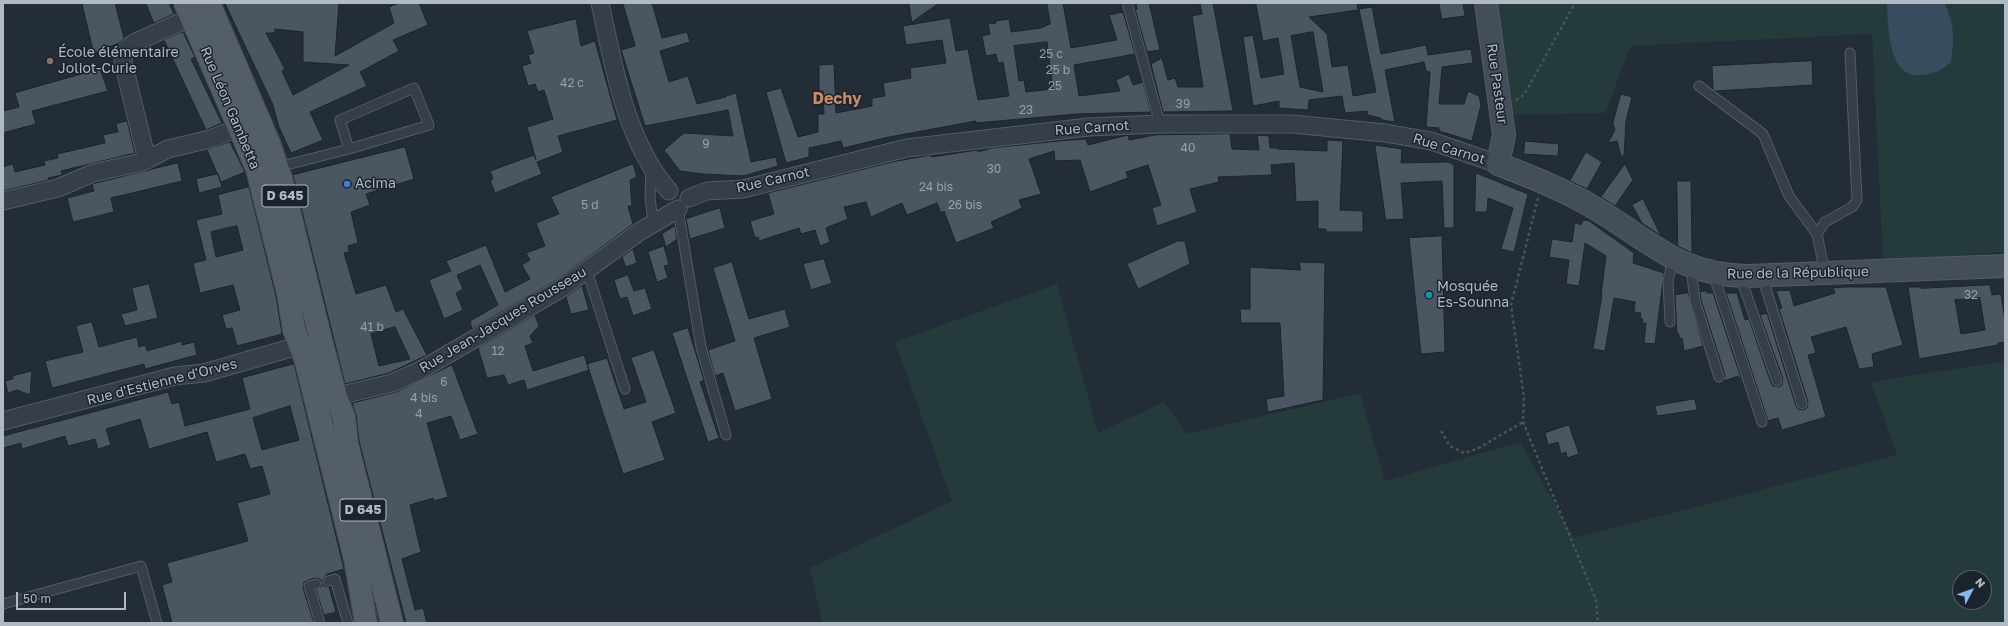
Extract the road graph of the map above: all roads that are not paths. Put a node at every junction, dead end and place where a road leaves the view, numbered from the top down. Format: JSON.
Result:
{"nodes":[{"id":1,"x":209,"y":3,"type":"edge"},
{"id":2,"x":600,"y":3,"type":"edge"},
{"id":3,"x":1486,"y":3,"type":"edge"},
{"id":4,"x":1128,"y":6,"type":"dead end"},
{"id":5,"x":192,"y":7,"type":"edge"},
{"id":6,"x":1850,"y":53,"type":"dead end"},
{"id":7,"x":1699,"y":86,"type":"dead end"},
{"id":8,"x":1160,"y":124,"type":"junction"},
{"id":9,"x":240,"y":127,"type":"junction"},
{"id":10,"x":349,"y":149,"type":"junction"},
{"id":11,"x":147,"y":160,"type":"junction"},
{"id":12,"x":1498,"y":164,"type":"junction"},
{"id":13,"x":278,"y":167,"type":"junction"},
{"id":14,"x":651,"y":168,"type":"junction"},
{"id":15,"x":3,"y":202,"type":"edge"},
{"id":16,"x":683,"y":203,"type":"junction"},
{"id":17,"x":653,"y":224,"type":"junction"},
{"id":18,"x":1817,"y":234,"type":"junction"},
{"id":19,"x":1682,"y":263,"type":"junction"},
{"id":20,"x":2005,"y":266,"type":"edge"},
{"id":21,"x":587,"y":271,"type":"junction"},
{"id":22,"x":1713,"y":273,"type":"junction"},
{"id":23,"x":1825,"y":274,"type":"junction"},
{"id":24,"x":1740,"y":276,"type":"junction"},
{"id":25,"x":1762,"y":276,"type":"junction"},
{"id":26,"x":1670,"y":322,"type":"dead end"},
{"id":27,"x":310,"y":343,"type":"junction"},
{"id":28,"x":1719,"y":377,"type":"dead end"},
{"id":29,"x":1776,"y":381,"type":"dead end"},
{"id":30,"x":625,"y":389,"type":"dead end"},
{"id":31,"x":326,"y":402,"type":"junction"},
{"id":32,"x":1802,"y":404,"type":"dead end"},
{"id":33,"x":3,"y":422,"type":"edge"},
{"id":34,"x":1762,"y":422,"type":"dead end"},
{"id":35,"x":335,"y":427,"type":"dead end"},
{"id":36,"x":726,"y":435,"type":"dead end"},
{"id":37,"x":328,"y":581,"type":"dead end"},
{"id":38,"x":316,"y":584,"type":"dead end"},
{"id":39,"x":3,"y":604,"type":"edge"},
{"id":40,"x":320,"y":617,"type":"edge"},
{"id":41,"x":157,"y":623,"type":"edge"},
{"id":42,"x":348,"y":623,"type":"edge"},
{"id":43,"x":366,"y":623,"type":"edge"},
{"id":44,"x":378,"y":623,"type":"edge"},
{"id":45,"x":385,"y":623,"type":"edge"},
{"id":46,"x":392,"y":623,"type":"edge"}],
"edges":[{"from":1,"to":13,"type":"main road","name":"Rue Léon Gambetta","number":"D 645"},
{"from":2,"to":14,"type":"street"},
{"from":3,"to":12,"type":"street","name":"Rue Pasteur"},
{"from":4,"to":8,"type":"lane"},
{"from":5,"to":9,"type":"main road","name":"Rue Léon Gambetta","number":"D 645"},
{"from":5,"to":11,"type":"street"},
{"from":5,"to":27,"type":"lane"},
{"from":6,"to":18,"type":"lane"},
{"from":7,"to":18,"type":"lane"},
{"from":8,"to":12,"type":"street","name":"Rue Carnot"},
{"from":8,"to":16,"type":"street","name":"Rue Carnot"},
{"from":9,"to":11,"type":"street"},
{"from":9,"to":27,"type":"main road","name":"Rue Léon Gambetta","number":"D 645"},
{"from":10,"to":10,"type":"lane"},
{"from":10,"to":13,"type":"lane"},
{"from":11,"to":15,"type":"street"},
{"from":12,"to":19,"type":"street","name":"Rue de la République"},
{"from":13,"to":27,"type":"main road","name":"Rue Léon Gambetta","number":"D 645"},
{"from":14,"to":16,"type":"street"},
{"from":14,"to":17,"type":"lane"},
{"from":16,"to":17,"type":"street","name":"Rue Jean-Jacques Rousseau"},
{"from":16,"to":36,"type":"lane"},
{"from":17,"to":21,"type":"street","name":"Rue Jean-Jacques Rousseau"},
{"from":18,"to":23,"type":"lane"},
{"from":19,"to":22,"type":"street","name":"Rue de la République"},
{"from":19,"to":26,"type":"lane"},
{"from":19,"to":28,"type":"lane"},
{"from":20,"to":23,"type":"street","name":"Rue de la République"},
{"from":21,"to":30,"type":"lane"},
{"from":21,"to":31,"type":"street","name":"Rue Jean-Jacques Rousseau"},
{"from":22,"to":24,"type":"street","name":"Rue de la République"},
{"from":22,"to":34,"type":"lane"},
{"from":23,"to":25,"type":"street","name":"Rue de la République"},
{"from":24,"to":25,"type":"street","name":"Rue de la République"},
{"from":24,"to":29,"type":"lane"},
{"from":25,"to":32,"type":"lane"},
{"from":27,"to":31,"type":"main road","name":"Rue Léon Gambetta","number":"D 645"},
{"from":27,"to":33,"type":"street","name":"Rue d'Estienne d'Orves"},
{"from":31,"to":43,"type":"main road","number":"D 645"},
{"from":31,"to":44,"type":"lane"},
{"from":31,"to":46,"type":"main road","number":"D 645"},
{"from":35,"to":45,"type":"lane"},
{"from":37,"to":42,"type":"lane"},
{"from":38,"to":40,"type":"lane"},
{"from":39,"to":41,"type":"lane"}]}
